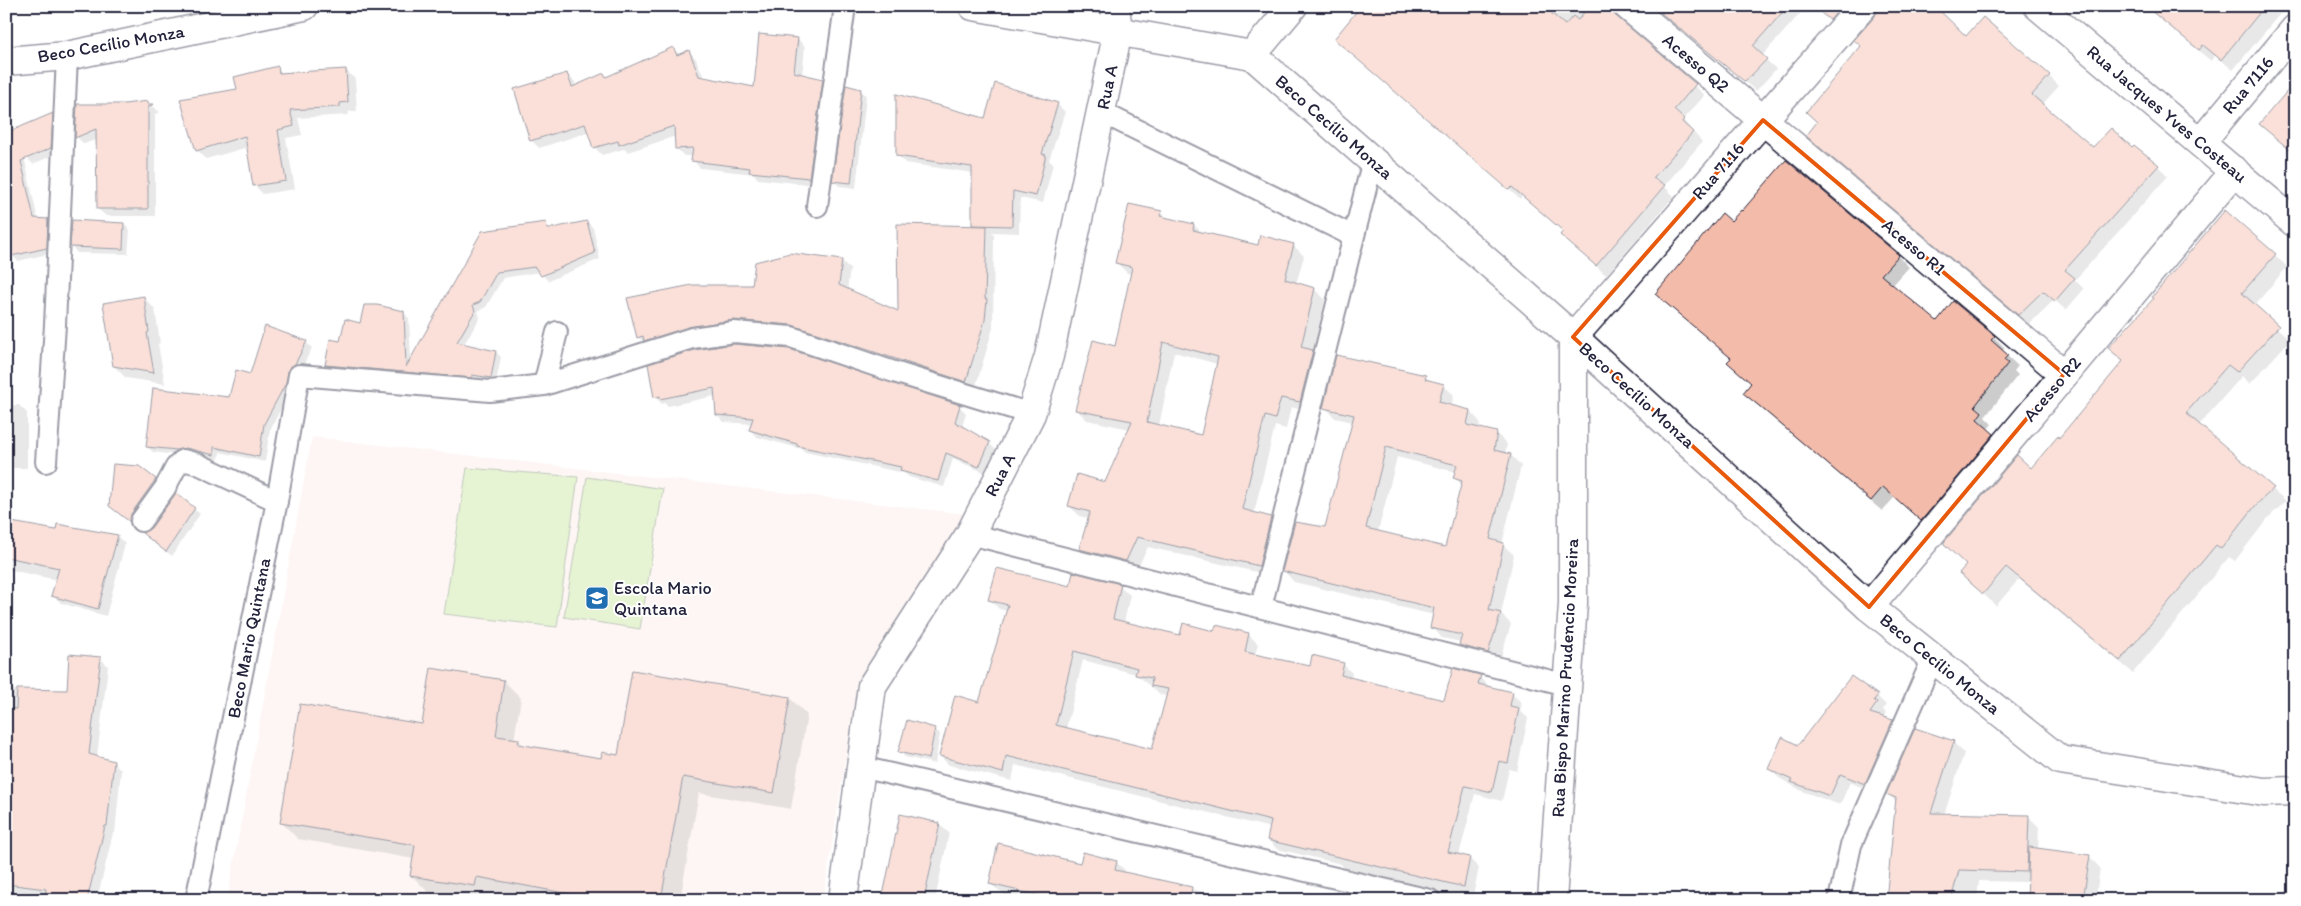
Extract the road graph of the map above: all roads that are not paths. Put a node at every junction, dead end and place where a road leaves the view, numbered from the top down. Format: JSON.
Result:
{"nodes":[{"id":1,"x":304,"y":6,"type":"edge"},
{"id":2,"x":845,"y":6,"type":"edge"},
{"id":3,"x":974,"y":6,"type":"edge"},
{"id":4,"x":1293,"y":6,"type":"edge"},
{"id":5,"x":1628,"y":6,"type":"edge"},
{"id":6,"x":1863,"y":6,"type":"edge"},
{"id":7,"x":2038,"y":6,"type":"edge"},
{"id":8,"x":1116,"y":18,"type":"edge"},
{"id":9,"x":2295,"y":29,"type":"edge"},
{"id":10,"x":1252,"y":55,"type":"junction"},
{"id":11,"x":67,"y":56,"type":"junction"},
{"id":12,"x":6,"y":61,"type":"edge"},
{"id":13,"x":1102,"y":112,"type":"junction"},
{"id":14,"x":1763,"y":120,"type":"junction"},
{"id":15,"x":2200,"y":142,"type":"junction"},
{"id":16,"x":1372,"y":160,"type":"junction"},
{"id":17,"x":2235,"y":171,"type":"junction"},
{"id":18,"x":818,"y":206,"type":"dead end"},
{"id":19,"x":2295,"y":223,"type":"edge"},
{"id":20,"x":1354,"y":236,"type":"junction"},
{"id":21,"x":557,"y":332,"type":"dead end"},
{"id":22,"x":1573,"y":337,"type":"junction"},
{"id":23,"x":2064,"y":374,"type":"junction"},
{"id":24,"x":544,"y":385,"type":"junction"},
{"id":25,"x":1031,"y":414,"type":"junction"},
{"id":26,"x":46,"y":462,"type":"dead end"},
{"id":27,"x":277,"y":501,"type":"junction"},
{"id":28,"x":141,"y":521,"type":"dead end"},
{"id":29,"x":970,"y":534,"type":"junction"},
{"id":30,"x":1261,"y":607,"type":"junction"},
{"id":31,"x":1869,"y":607,"type":"junction"},
{"id":32,"x":1933,"y":658,"type":"junction"},
{"id":33,"x":1567,"y":685,"type":"junction"},
{"id":34,"x":861,"y":767,"type":"junction"},
{"id":35,"x":2295,"y":791,"type":"edge"},
{"id":36,"x":196,"y":900,"type":"edge"},
{"id":37,"x":843,"y":900,"type":"edge"},
{"id":38,"x":1430,"y":900,"type":"edge"},
{"id":39,"x":1552,"y":900,"type":"edge"},
{"id":40,"x":1839,"y":900,"type":"edge"}],
"edges":[{"from":1,"to":11,"type":"street","name":"Beco Cecílio Monza"},
{"from":2,"to":18,"type":"lane"},
{"from":3,"to":8,"type":"street"},
{"from":4,"to":10,"type":"street"},
{"from":5,"to":14,"type":"street","name":"Acesso Q2"},
{"from":6,"to":14,"type":"street","name":"Rua 7116"},
{"from":7,"to":15,"type":"street","name":"Rua Jacques Yves Costeau"},
{"from":8,"to":10,"type":"street"},
{"from":8,"to":13,"type":"street","name":"Rua A"},
{"from":9,"to":15,"type":"street","name":"Rua 7116"},
{"from":10,"to":16,"type":"street","name":"Beco Cecílio Monza"},
{"from":11,"to":12,"type":"street","name":"Beco Cecílio Monza"},
{"from":11,"to":26,"type":"lane"},
{"from":13,"to":20,"type":"lane"},
{"from":13,"to":25,"type":"street","name":"Rua A"},
{"from":14,"to":22,"type":"street","name":"Rua 7116"},
{"from":14,"to":23,"type":"street","name":"Acesso R1"},
{"from":15,"to":17,"type":"street","name":"Rua Jacques Yves Costeau"},
{"from":16,"to":20,"type":"lane"},
{"from":16,"to":22,"type":"street","name":"Beco Cecílio Monza"},
{"from":17,"to":19,"type":"street","name":"Rua Jacques Yves Costeau"},
{"from":17,"to":23,"type":"street","name":"Acesso R2"},
{"from":20,"to":30,"type":"lane"},
{"from":21,"to":24,"type":"lane"},
{"from":22,"to":31,"type":"street","name":"Beco Cecílio Monza"},
{"from":22,"to":33,"type":"street","name":"Rua Bispo Marino Prudencio Moreira"},
{"from":23,"to":31,"type":"street","name":"Acesso R2"},
{"from":24,"to":25,"type":"lane"},
{"from":24,"to":27,"type":"lane","name":"Beco Mario Quintana"},
{"from":25,"to":29,"type":"street","name":"Rua A"},
{"from":27,"to":28,"type":"lane"},
{"from":27,"to":36,"type":"lane","name":"Beco Mario Quintana"},
{"from":29,"to":30,"type":"lane"},
{"from":29,"to":34,"type":"street","name":"Rua A"},
{"from":30,"to":33,"type":"lane"},
{"from":31,"to":32,"type":"street","name":"Beco Cecílio Monza"},
{"from":32,"to":35,"type":"street","name":"Beco Cecílio Monza"},
{"from":32,"to":40,"type":"lane"},
{"from":33,"to":39,"type":"street","name":"Rua Bispo Marino Prudencio Moreira"},
{"from":34,"to":37,"type":"street","name":"Rua A"},
{"from":34,"to":38,"type":"lane"}]}
